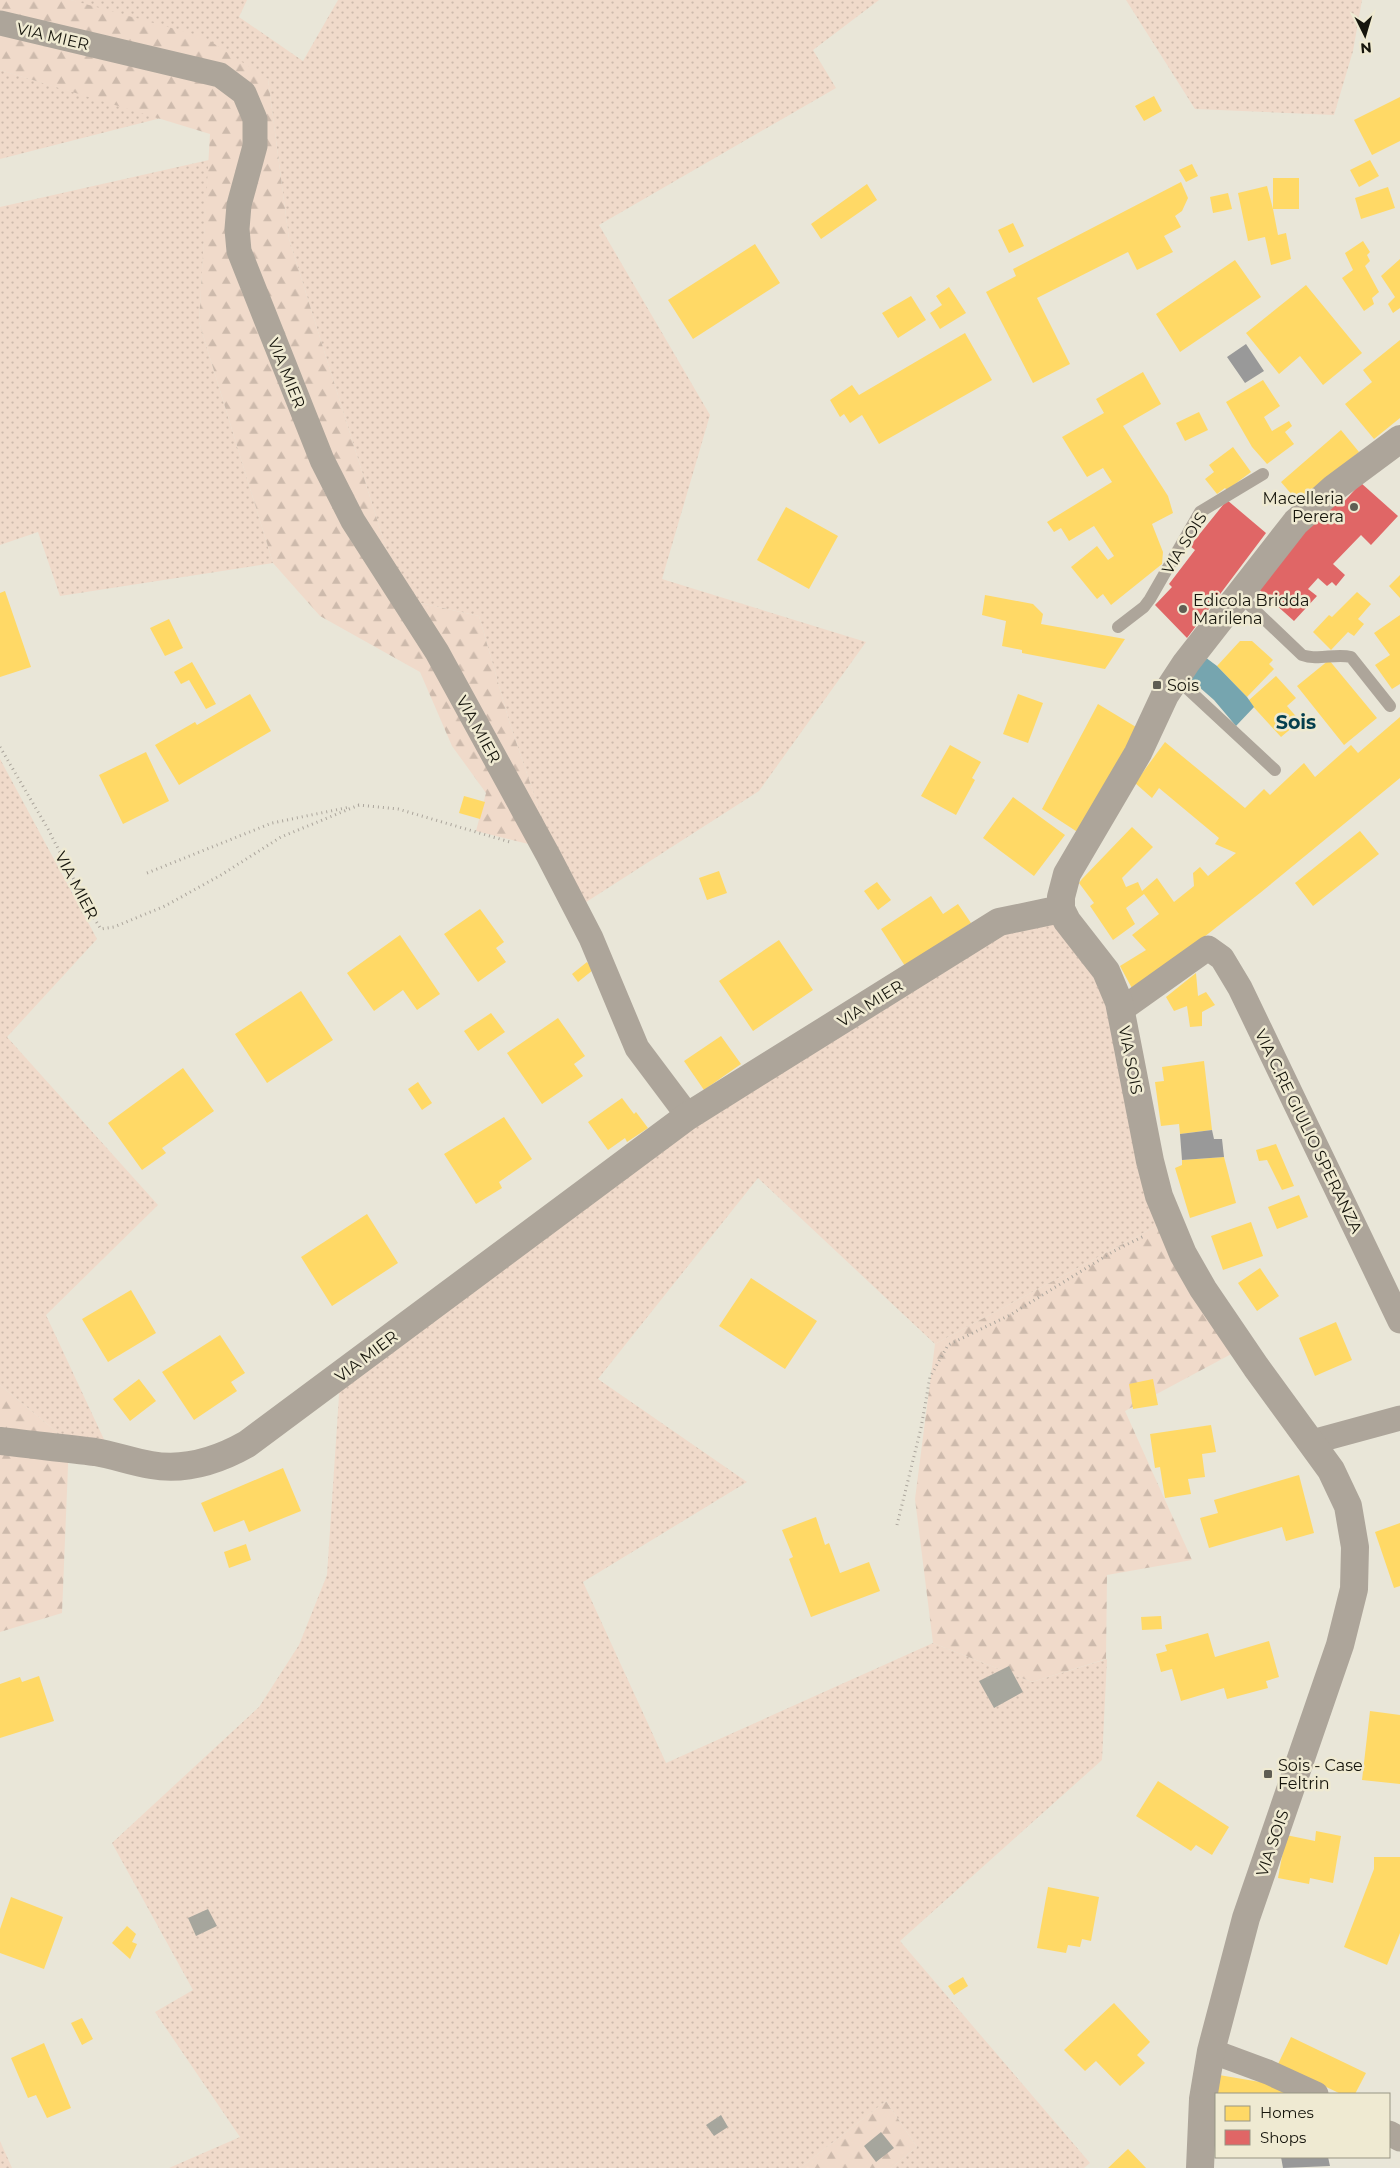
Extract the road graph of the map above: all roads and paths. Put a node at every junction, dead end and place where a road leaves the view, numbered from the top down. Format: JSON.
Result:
{"nodes":[{"id":1,"x":0,"y":23,"type":"edge"},
{"id":2,"x":1400,"y":439,"type":"edge"},
{"id":3,"x":1263,"y":474,"type":"dead end"},
{"id":4,"x":1239,"y":595,"type":"junction"},
{"id":5,"x":1118,"y":627,"type":"dead end"},
{"id":6,"x":1176,"y":678,"type":"junction"},
{"id":7,"x":1390,"y":706,"type":"dead end"},
{"id":8,"x":0,"y":748,"type":"edge"},
{"id":9,"x":1275,"y":770,"type":"dead end"},
{"id":10,"x":359,"y":805,"type":"junction"},
{"id":11,"x":548,"y":855,"type":"junction"},
{"id":12,"x":147,"y":873,"type":"dead end"},
{"id":13,"x":1061,"y":909,"type":"junction"},
{"id":14,"x":1121,"y":1010,"type":"junction"},
{"id":15,"x":688,"y":1116,"type":"junction"},
{"id":16,"x":1170,"y":1223,"type":"junction"},
{"id":17,"x":1400,"y":1321,"type":"edge"},
{"id":18,"x":1400,"y":1418,"type":"edge"},
{"id":19,"x":0,"y":1441,"type":"edge"},
{"id":20,"x":1312,"y":1442,"type":"junction"},
{"id":21,"x":897,"y":1525,"type":"dead end"},
{"id":22,"x":1211,"y":2051,"type":"junction"},
{"id":23,"x":1314,"y":2093,"type":"edge"},
{"id":24,"x":1200,"y":2168,"type":"edge"}],
"edges":[{"from":1,"to":11,"type":"street","name":"VIA MIER"},
{"from":2,"to":4,"type":"street"},
{"from":3,"to":5,"type":"lane","name":"VIA SOIS"},
{"from":4,"to":6,"type":"street"},
{"from":4,"to":7,"type":"lane"},
{"from":6,"to":9,"type":"lane"},
{"from":6,"to":13,"type":"street"},
{"from":8,"to":10,"type":"path","name":"VIA MIER"},
{"from":10,"to":11,"type":"path","name":"VIA MIER"},
{"from":10,"to":12,"type":"path","name":"VIA MIER"},
{"from":11,"to":15,"type":"street","name":"VIA MIER"},
{"from":13,"to":14,"type":"street","name":"VIA SOIS"},
{"from":13,"to":15,"type":"street","name":"VIA MIER"},
{"from":14,"to":16,"type":"street","name":"VIA SOIS"},
{"from":14,"to":17,"type":"street","name":"VIA C.RE GIULIO SPERANZA"},
{"from":15,"to":19,"type":"street","name":"VIA MIER"},
{"from":16,"to":20,"type":"street","name":"VIA SOIS"},
{"from":16,"to":21,"type":"path"},
{"from":18,"to":20,"type":"street"},
{"from":20,"to":22,"type":"street","name":"VIA SOIS"},
{"from":22,"to":23,"type":"street"},
{"from":22,"to":24,"type":"street","name":"VIA SOIS"}]}
